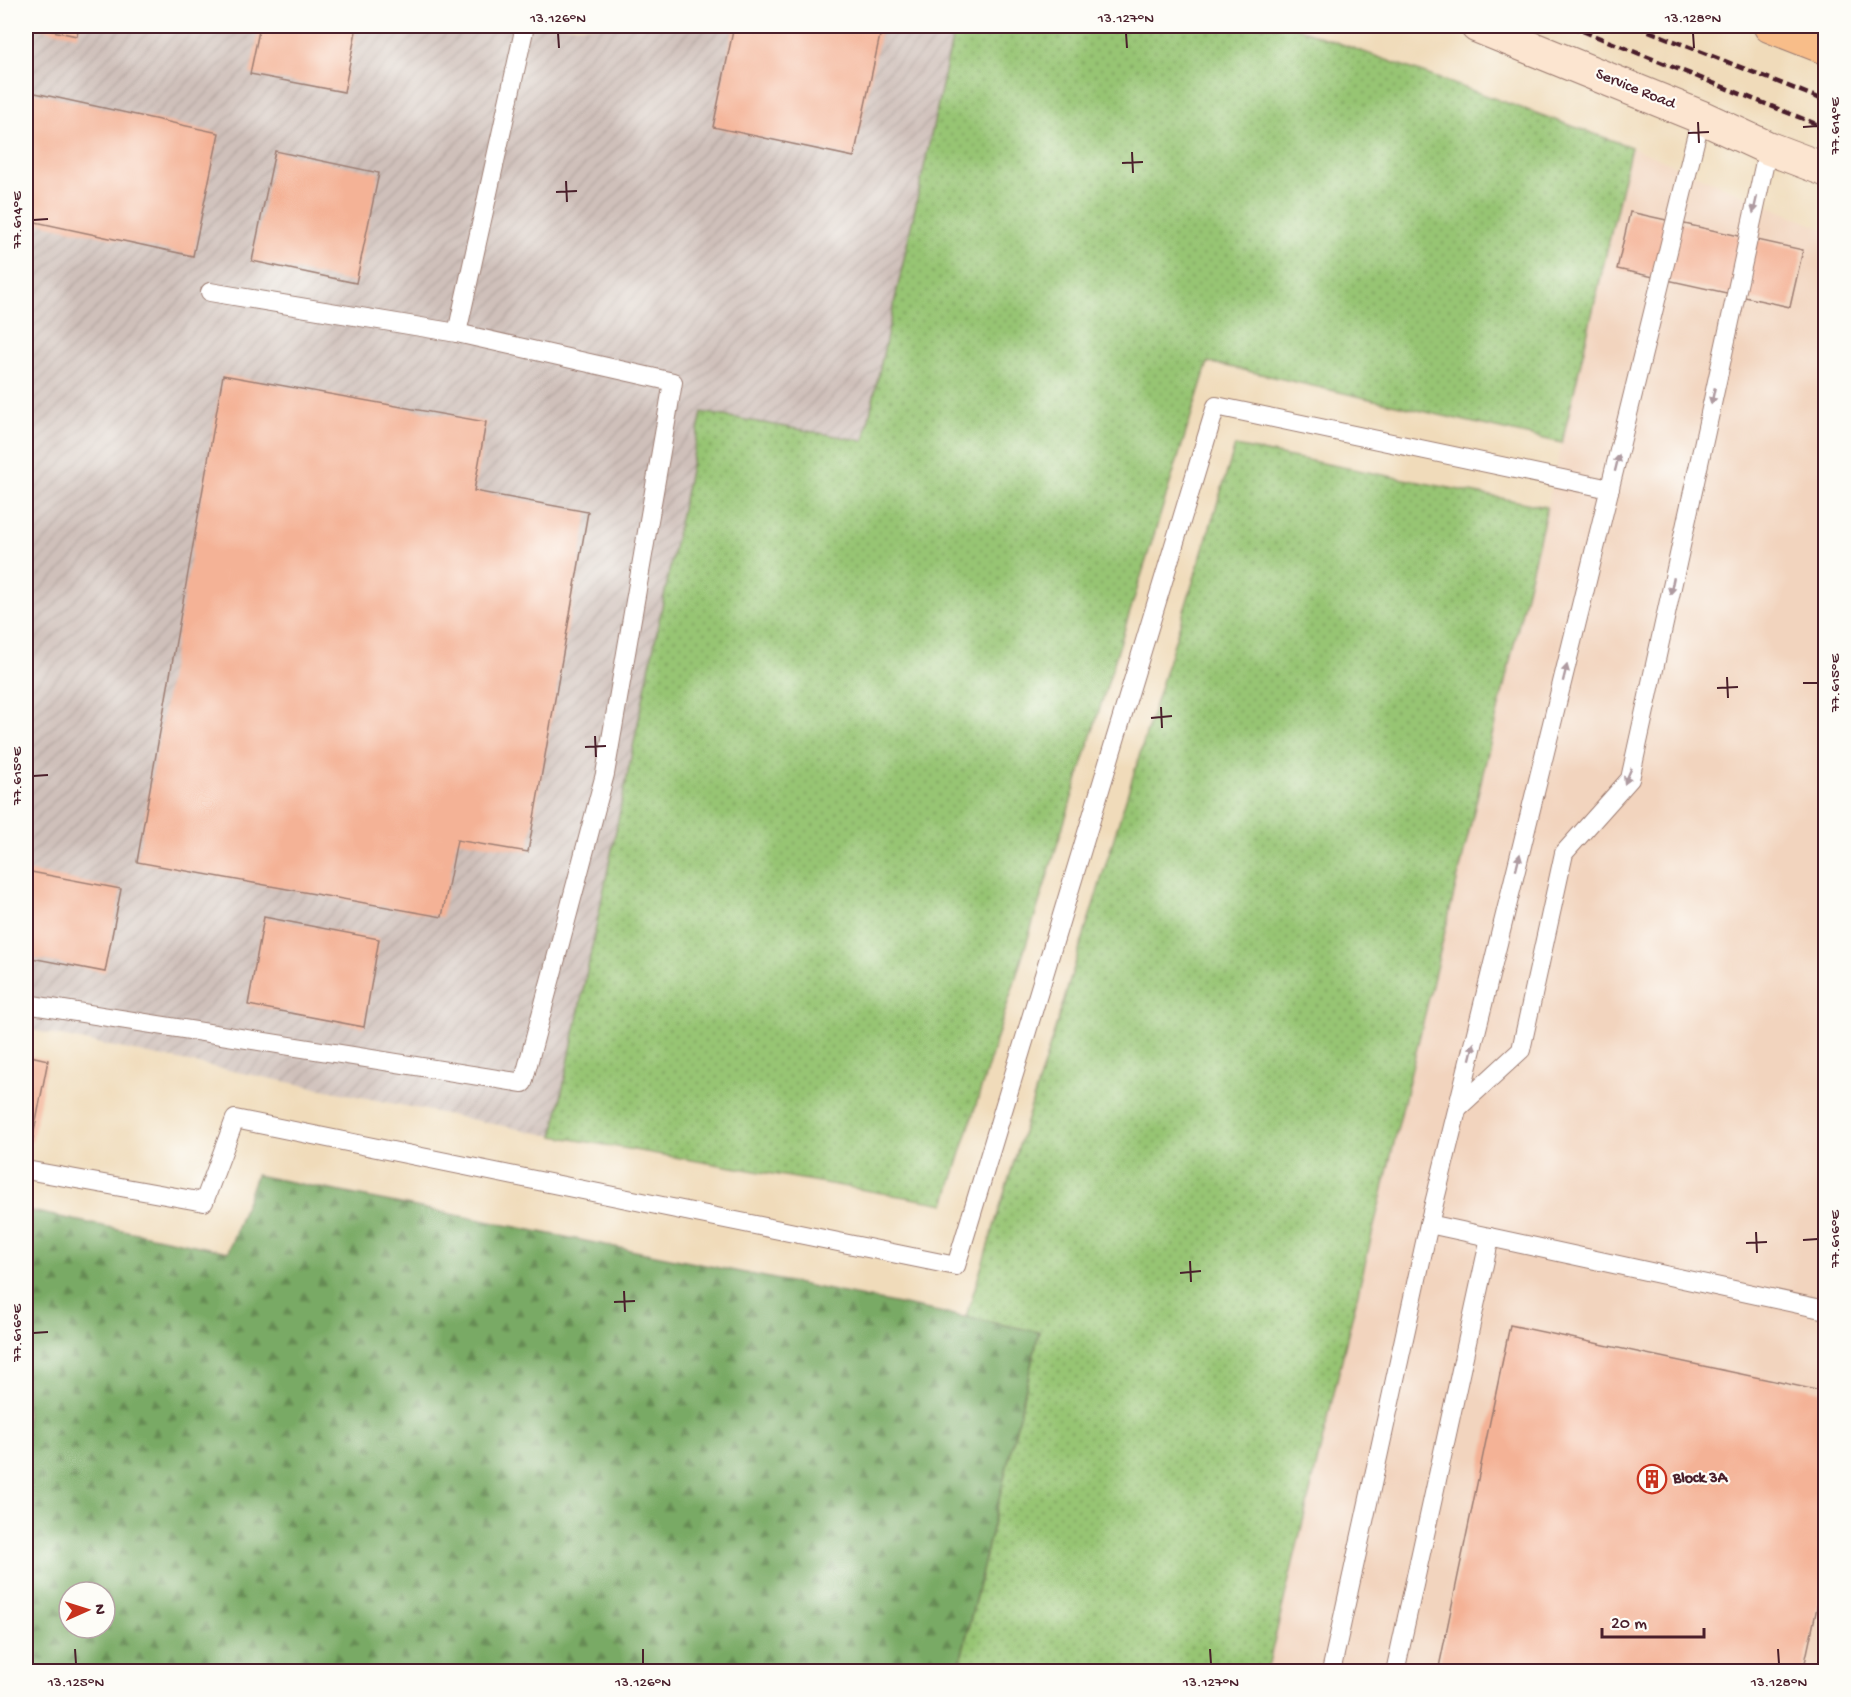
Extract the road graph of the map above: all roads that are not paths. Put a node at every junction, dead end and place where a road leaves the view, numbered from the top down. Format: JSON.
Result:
{"nodes":[{"id":1,"x":525,"y":26,"type":"edge"},
{"id":2,"x":1477,"y":26,"type":"edge"},
{"id":3,"x":1770,"y":26,"type":"edge"},
{"id":4,"x":1826,"y":48,"type":"edge"},
{"id":5,"x":1701,"y":117,"type":"junction"},
{"id":6,"x":1768,"y":148,"type":"junction"},
{"id":7,"x":1826,"y":170,"type":"edge"},
{"id":8,"x":210,"y":292,"type":"dead end"},
{"id":9,"x":457,"y":333,"type":"junction"},
{"id":10,"x":1610,"y":489,"type":"junction"},
{"id":11,"x":26,"y":1004,"type":"edge"},
{"id":12,"x":1458,"y":1108,"type":"junction"},
{"id":13,"x":26,"y":1170,"type":"edge"},
{"id":14,"x":1430,"y":1224,"type":"junction"},
{"id":15,"x":1490,"y":1237,"type":"junction"},
{"id":16,"x":1826,"y":1310,"type":"edge"},
{"id":17,"x":1331,"y":1671,"type":"edge"},
{"id":18,"x":1395,"y":1671,"type":"edge"}],
"edges":[{"from":1,"to":9,"type":"lane"},
{"from":2,"to":5,"type":"main road","name":"Service Road"},
{"from":3,"to":4,"type":"highway"},
{"from":5,"to":6,"type":"main road","name":"Service Road"},
{"from":10,"to":5,"type":"lane","one_way":true},
{"from":6,"to":7,"type":"main road","name":"Service Road"},
{"from":6,"to":12,"type":"lane","one_way":true},
{"from":8,"to":9,"type":"lane"},
{"from":9,"to":11,"type":"lane"},
{"from":12,"to":10,"type":"lane","one_way":true},
{"from":10,"to":13,"type":"lane"},
{"from":12,"to":14,"type":"lane"},
{"from":14,"to":15,"type":"lane"},
{"from":14,"to":17,"type":"lane"},
{"from":15,"to":16,"type":"lane"},
{"from":15,"to":18,"type":"lane"}]}
